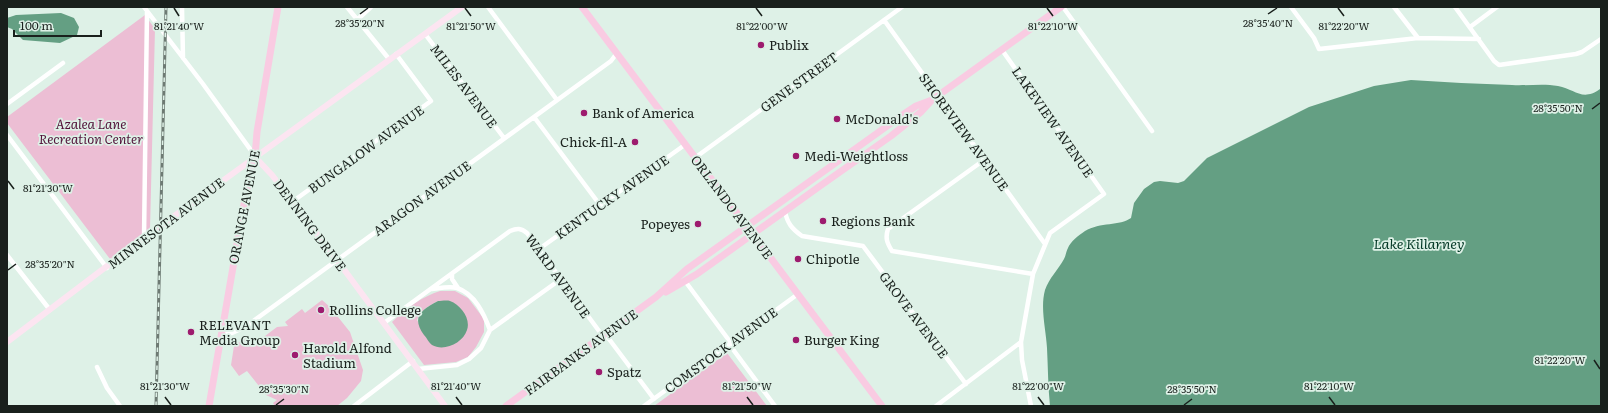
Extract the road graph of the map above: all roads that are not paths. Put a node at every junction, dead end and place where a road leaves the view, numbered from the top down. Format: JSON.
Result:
{"nodes":[{"id":1,"x":182,"y":7,"type":"edge"},
{"id":2,"x":278,"y":7,"type":"edge"},
{"id":3,"x":347,"y":7,"type":"edge"},
{"id":4,"x":371,"y":7,"type":"edge"},
{"id":5,"x":462,"y":7,"type":"edge"},
{"id":6,"x":488,"y":7,"type":"edge"},
{"id":7,"x":582,"y":7,"type":"edge"},
{"id":8,"x":902,"y":7,"type":"edge"},
{"id":9,"x":1062,"y":7,"type":"edge"},
{"id":10,"x":1291,"y":7,"type":"edge"},
{"id":11,"x":1394,"y":7,"type":"edge"},
{"id":12,"x":1455,"y":7,"type":"edge"},
{"id":13,"x":1497,"y":7,"type":"edge"},
{"id":14,"x":145,"y":9,"type":"edge"},
{"id":15,"x":358,"y":20,"type":"junction"},
{"id":16,"x":884,"y":20,"type":"junction"},
{"id":17,"x":1470,"y":27,"type":"junction"},
{"id":18,"x":425,"y":34,"type":"junction"},
{"id":19,"x":1418,"y":38,"type":"junction"},
{"id":20,"x":1479,"y":39,"type":"junction"},
{"id":21,"x":1601,"y":39,"type":"edge"},
{"id":22,"x":1002,"y":50,"type":"junction"},
{"id":23,"x":618,"y":53,"type":"junction"},
{"id":24,"x":396,"y":54,"type":"junction"},
{"id":25,"x":183,"y":58,"type":"junction"},
{"id":26,"x":389,"y":59,"type":"junction"},
{"id":27,"x":63,"y":63,"type":"dead end"},
{"id":28,"x":935,"y":98,"type":"junction"},
{"id":29,"x":557,"y":100,"type":"junction"},
{"id":30,"x":7,"y":104,"type":"edge"},
{"id":31,"x":534,"y":117,"type":"junction"},
{"id":32,"x":1152,"y":131,"type":"dead end"},
{"id":33,"x":7,"y":135,"type":"edge"},
{"id":34,"x":504,"y":138,"type":"junction"},
{"id":35,"x":686,"y":144,"type":"junction"},
{"id":36,"x":255,"y":157,"type":"junction"},
{"id":37,"x":696,"y":157,"type":"junction"},
{"id":38,"x":984,"y":160,"type":"junction"},
{"id":39,"x":292,"y":202,"type":"junction"},
{"id":40,"x":600,"y":205,"type":"junction"},
{"id":41,"x":786,"y":211,"type":"junction"},
{"id":42,"x":747,"y":226,"type":"junction"},
{"id":43,"x":753,"y":234,"type":"junction"},
{"id":44,"x":144,"y":238,"type":"junction"},
{"id":45,"x":1045,"y":244,"type":"junction"},
{"id":46,"x":538,"y":249,"type":"junction"},
{"id":47,"x":7,"y":254,"type":"edge"},
{"id":48,"x":337,"y":260,"type":"junction"},
{"id":49,"x":107,"y":268,"type":"junction"},
{"id":50,"x":452,"y":274,"type":"junction"},
{"id":51,"x":1033,"y":274,"type":"junction"},
{"id":52,"x":561,"y":279,"type":"junction"},
{"id":53,"x":685,"y":281,"type":"junction"},
{"id":54,"x":458,"y":288,"type":"junction"},
{"id":55,"x":431,"y":289,"type":"junction"},
{"id":56,"x":798,"y":294,"type":"junction"},
{"id":57,"x":656,"y":298,"type":"junction"},
{"id":58,"x":50,"y":310,"type":"junction"},
{"id":59,"x":384,"y":323,"type":"junction"},
{"id":60,"x":490,"y":330,"type":"junction"},
{"id":61,"x":222,"y":332,"type":"junction"},
{"id":62,"x":604,"y":335,"type":"junction"},
{"id":63,"x":7,"y":342,"type":"edge"},
{"id":64,"x":1021,"y":342,"type":"junction"},
{"id":65,"x":730,"y":343,"type":"junction"},
{"id":66,"x":413,"y":361,"type":"junction"},
{"id":67,"x":97,"y":367,"type":"dead end"},
{"id":68,"x":418,"y":369,"type":"junction"},
{"id":69,"x":966,"y":384,"type":"junction"},
{"id":70,"x":654,"y":399,"type":"junction"},
{"id":71,"x":120,"y":406,"type":"edge"},
{"id":72,"x":208,"y":406,"type":"edge"},
{"id":73,"x":354,"y":406,"type":"edge"},
{"id":74,"x":445,"y":406,"type":"edge"},
{"id":75,"x":506,"y":406,"type":"edge"},
{"id":76,"x":644,"y":406,"type":"edge"},
{"id":77,"x":775,"y":406,"type":"edge"},
{"id":78,"x":882,"y":406,"type":"edge"},
{"id":79,"x":936,"y":406,"type":"edge"},
{"id":80,"x":1031,"y":406,"type":"edge"}],
"edges":[{"from":1,"to":25,"type":"street"},
{"from":2,"to":36,"type":"main road","name":"ORANGE AVENUE"},
{"from":3,"to":15,"type":"street"},
{"from":4,"to":15,"type":"street"},
{"from":5,"to":18,"type":"street","name":"MINNESOTA AVENUE"},
{"from":6,"to":29,"type":"street"},
{"from":7,"to":23,"type":"main road","name":"ORLANDO AVENUE"},
{"from":8,"to":16,"type":"street","name":"GENE STREET"},
{"from":9,"to":22,"type":"main road","name":"FAIRBANKS AVENUE"},
{"from":9,"to":32,"type":"street"},
{"from":10,"to":19,"type":"street"},
{"from":11,"to":19,"type":"street"},
{"from":12,"to":17,"type":"street"},
{"from":13,"to":17,"type":"street"},
{"from":14,"to":25,"type":"street","name":"DENNING DRIVE"},
{"from":14,"to":44,"type":"street"},
{"from":15,"to":26,"type":"street"},
{"from":16,"to":28,"type":"street","name":"SHOREVIEW AVENUE"},
{"from":16,"to":37,"type":"street","name":"GENE STREET"},
{"from":17,"to":20,"type":"street"},
{"from":18,"to":24,"type":"street","name":"MINNESOTA AVENUE"},
{"from":18,"to":34,"type":"street","name":"MILES AVENUE"},
{"from":19,"to":20,"type":"street"},
{"from":20,"to":21,"type":"street"},
{"from":22,"to":28,"type":"main road","name":"FAIRBANKS AVENUE"},
{"from":22,"to":45,"type":"street","name":"LAKEVIEW AVENUE"},
{"from":23,"to":29,"type":"street","name":"ARAGON AVENUE"},
{"from":23,"to":35,"type":"main road","name":"ORLANDO AVENUE"},
{"from":24,"to":26,"type":"street","name":"MINNESOTA AVENUE"},
{"from":24,"to":39,"type":"street","name":"BUNGALOW AVENUE"},
{"from":25,"to":36,"type":"street","name":"DENNING DRIVE"},
{"from":26,"to":36,"type":"street","name":"MINNESOTA AVENUE"},
{"from":27,"to":30,"type":"street"},
{"from":28,"to":38,"type":"street","name":"SHOREVIEW AVENUE"},
{"from":28,"to":41,"type":"main road","name":"FAIRBANKS AVENUE"},
{"from":28,"to":42,"type":"main road","name":"FAIRBANKS AVENUE"},
{"from":29,"to":31,"type":"street","name":"ARAGON AVENUE"},
{"from":31,"to":34,"type":"street","name":"ARAGON AVENUE"},
{"from":31,"to":40,"type":"street"},
{"from":33,"to":49,"type":"street"},
{"from":34,"to":48,"type":"street","name":"ARAGON AVENUE"},
{"from":35,"to":37,"type":"main road","name":"ORLANDO AVENUE"},
{"from":35,"to":40,"type":"street","name":"KENTUCKY AVENUE"},
{"from":36,"to":39,"type":"street","name":"DENNING DRIVE"},
{"from":36,"to":44,"type":"street","name":"MINNESOTA AVENUE"},
{"from":36,"to":61,"type":"main road","name":"ORANGE AVENUE"},
{"from":37,"to":42,"type":"main road","name":"ORLANDO AVENUE"},
{"from":38,"to":45,"type":"street","name":"SHOREVIEW AVENUE"},
{"from":38,"to":51,"type":"street"},
{"from":39,"to":48,"type":"street","name":"DENNING DRIVE"},
{"from":40,"to":46,"type":"street","name":"KENTUCKY AVENUE"},
{"from":41,"to":43,"type":"main road","name":"FAIRBANKS AVENUE"},
{"from":41,"to":69,"type":"street","name":"GROVE AVENUE"},
{"from":42,"to":43,"type":"main road","name":"ORLANDO AVENUE"},
{"from":42,"to":57,"type":"main road","name":"FAIRBANKS AVENUE"},
{"from":43,"to":53,"type":"main road","name":"FAIRBANKS AVENUE"},
{"from":43,"to":56,"type":"main road","name":"ORLANDO AVENUE"},
{"from":44,"to":49,"type":"street","name":"MINNESOTA AVENUE"},
{"from":45,"to":51,"type":"street"},
{"from":46,"to":50,"type":"street","name":"WARD AVENUE"},
{"from":46,"to":52,"type":"street","name":"WARD AVENUE"},
{"from":47,"to":58,"type":"street"},
{"from":48,"to":59,"type":"street","name":"DENNING DRIVE"},
{"from":48,"to":61,"type":"street","name":"ARAGON AVENUE"},
{"from":49,"to":58,"type":"street","name":"MINNESOTA AVENUE"},
{"from":50,"to":54,"type":"street"},
{"from":50,"to":55,"type":"street"},
{"from":51,"to":64,"type":"street"},
{"from":52,"to":60,"type":"street"},
{"from":52,"to":62,"type":"street","name":"WARD AVENUE"},
{"from":53,"to":57,"type":"main road","name":"FAIRBANKS AVENUE"},
{"from":53,"to":65,"type":"street"},
{"from":54,"to":55,"type":"street"},
{"from":54,"to":60,"type":"street"},
{"from":55,"to":59,"type":"street"},
{"from":56,"to":65,"type":"street","name":"COMSTOCK AVENUE"},
{"from":56,"to":78,"type":"main road","name":"ORLANDO AVENUE"},
{"from":57,"to":62,"type":"main road","name":"FAIRBANKS AVENUE"},
{"from":58,"to":63,"type":"street","name":"MINNESOTA AVENUE"},
{"from":59,"to":66,"type":"street","name":"DENNING DRIVE"},
{"from":60,"to":68,"type":"street"},
{"from":61,"to":72,"type":"main road","name":"ORANGE AVENUE"},
{"from":62,"to":70,"type":"street","name":"WARD AVENUE"},
{"from":62,"to":75,"type":"main road","name":"FAIRBANKS AVENUE"},
{"from":64,"to":69,"type":"street"},
{"from":64,"to":80,"type":"street"},
{"from":65,"to":70,"type":"street","name":"COMSTOCK AVENUE"},
{"from":65,"to":77,"type":"street"},
{"from":66,"to":68,"type":"street","name":"DENNING DRIVE"},
{"from":66,"to":73,"type":"street"},
{"from":67,"to":71,"type":"street"},
{"from":68,"to":74,"type":"street","name":"DENNING DRIVE"},
{"from":69,"to":79,"type":"street"},
{"from":70,"to":76,"type":"street","name":"COMSTOCK AVENUE"}]}
